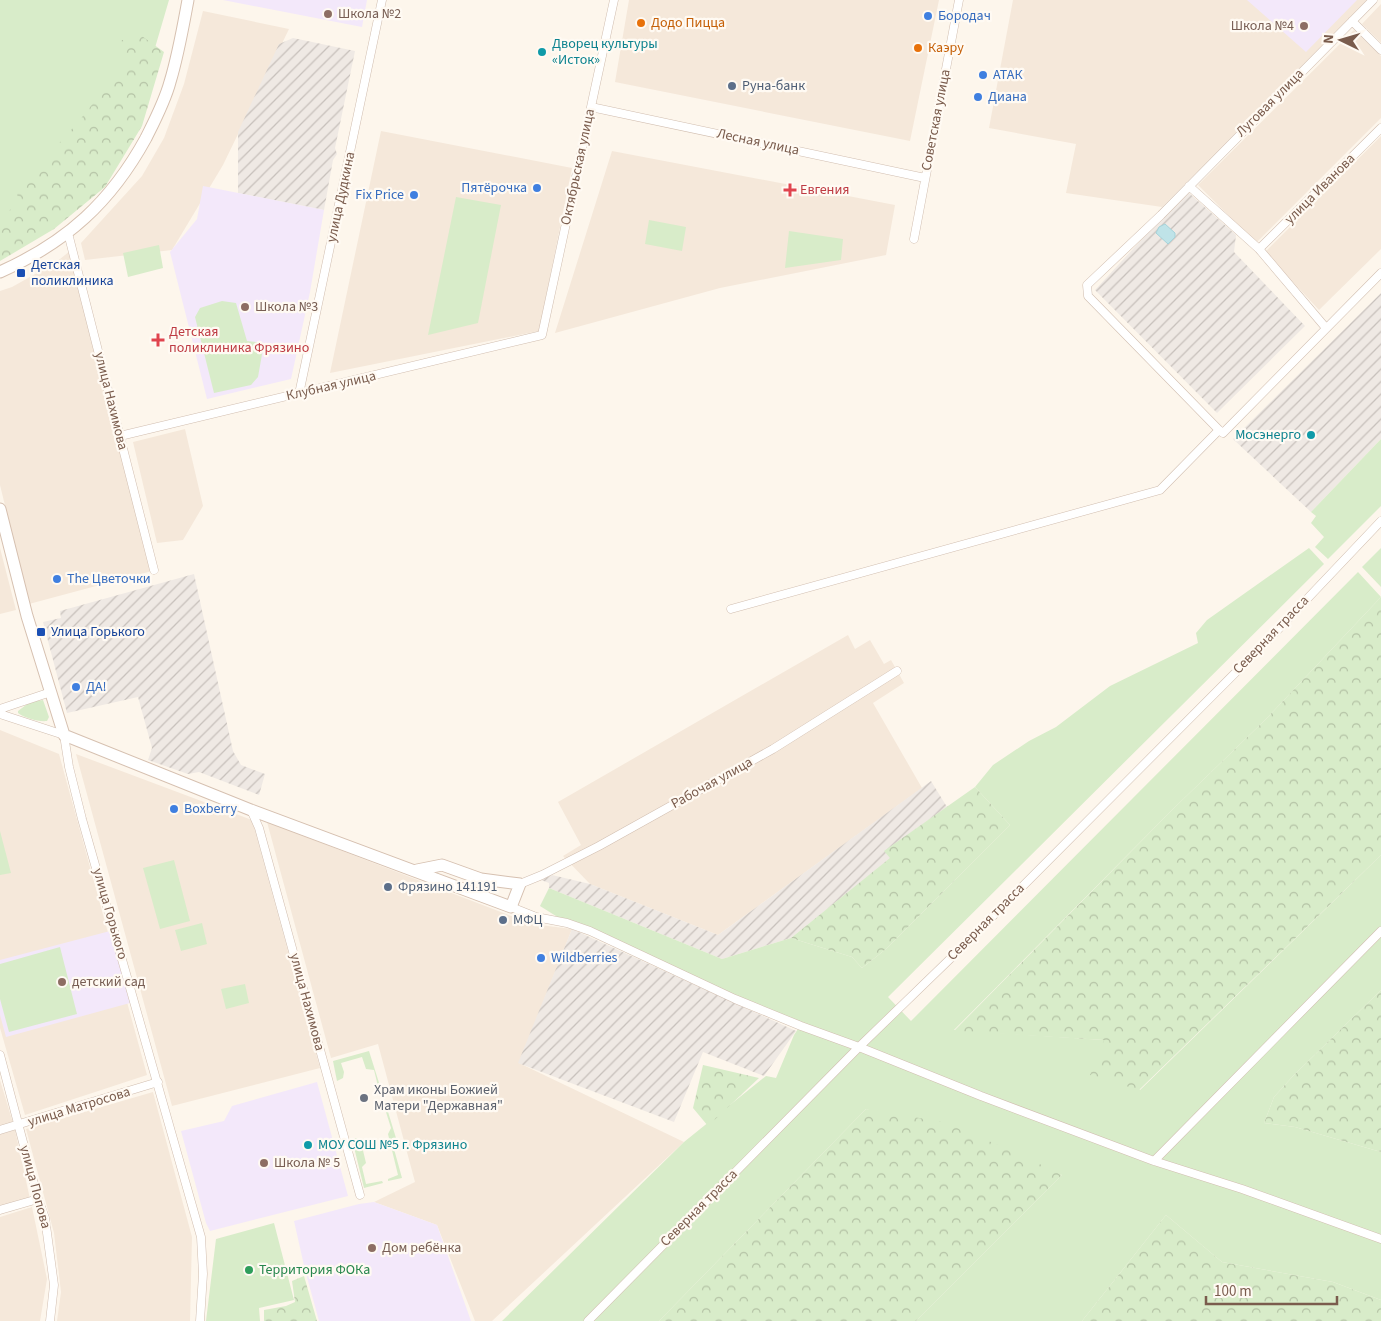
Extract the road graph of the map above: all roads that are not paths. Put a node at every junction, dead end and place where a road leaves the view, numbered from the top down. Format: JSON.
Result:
{"nodes":[{"id":1,"x":188,"y":0,"type":"edge"},
{"id":2,"x":382,"y":0,"type":"edge"},
{"id":3,"x":614,"y":0,"type":"edge"},
{"id":4,"x":959,"y":0,"type":"edge"},
{"id":5,"x":1373,"y":0,"type":"edge"},
{"id":6,"x":1352,"y":21,"type":"junction"},
{"id":7,"x":1381,"y":50,"type":"edge"},
{"id":8,"x":591,"y":107,"type":"junction"},
{"id":9,"x":1381,"y":128,"type":"edge"},
{"id":10,"x":925,"y":178,"type":"junction"},
{"id":11,"x":1189,"y":186,"type":"junction"},
{"id":12,"x":68,"y":233,"type":"junction"},
{"id":13,"x":914,"y":239,"type":"dead end"},
{"id":14,"x":1259,"y":249,"type":"junction"},
{"id":15,"x":0,"y":272,"type":"edge"},
{"id":16,"x":1381,"y":273,"type":"edge"},
{"id":17,"x":1326,"y":328,"type":"junction"},
{"id":18,"x":542,"y":335,"type":"joint"},
{"id":19,"x":299,"y":394,"type":"junction"},
{"id":20,"x":1219,"y":430,"type":"junction"},
{"id":21,"x":120,"y":436,"type":"junction"},
{"id":22,"x":0,"y":509,"type":"edge"},
{"id":23,"x":1381,"y":521,"type":"edge"},
{"id":24,"x":154,"y":570,"type":"dead end"},
{"id":25,"x":731,"y":609,"type":"dead end"},
{"id":26,"x":897,"y":671,"type":"dead end"},
{"id":27,"x":51,"y":692,"type":"junction"},
{"id":28,"x":0,"y":708,"type":"edge"},
{"id":29,"x":0,"y":714,"type":"edge"},
{"id":30,"x":64,"y":735,"type":"junction"},
{"id":31,"x":251,"y":810,"type":"junction"},
{"id":32,"x":417,"y":870,"type":"junction"},
{"id":33,"x":520,"y":884,"type":"junction"},
{"id":34,"x":511,"y":906,"type":"junction"},
{"id":35,"x":1381,"y":931,"type":"edge"},
{"id":36,"x":859,"y":1047,"type":"junction"},
{"id":37,"x":0,"y":1055,"type":"edge"},
{"id":38,"x":158,"y":1082,"type":"junction"},
{"id":39,"x":18,"y":1125,"type":"junction"},
{"id":40,"x":0,"y":1130,"type":"edge"},
{"id":41,"x":1154,"y":1160,"type":"junction"},
{"id":42,"x":360,"y":1195,"type":"dead end"},
{"id":43,"x":38,"y":1199,"type":"junction"},
{"id":44,"x":0,"y":1210,"type":"edge"},
{"id":45,"x":1381,"y":1239,"type":"edge"},
{"id":46,"x":50,"y":1321,"type":"edge"},
{"id":47,"x":200,"y":1321,"type":"edge"},
{"id":48,"x":588,"y":1321,"type":"edge"}],
"edges":[{"from":1,"to":12,"type":"street"},
{"from":2,"to":19,"type":"street","name":"улица Дудкина"},
{"from":3,"to":8,"type":"street","name":"Октябрьская улица"},
{"from":4,"to":10,"type":"street","name":"Советская улица"},
{"from":5,"to":6,"type":"street","name":"Луговая улица"},
{"from":6,"to":7,"type":"street"},
{"from":6,"to":11,"type":"street","name":"Луговая улица"},
{"from":8,"to":10,"type":"street","name":"Лесная улица"},
{"from":8,"to":18,"type":"street","name":"Октябрьская улица"},
{"from":9,"to":14,"type":"street","name":"улица Иванова"},
{"from":10,"to":13,"type":"street","name":"Советская улица"},
{"from":11,"to":14,"type":"street"},
{"from":11,"to":20,"type":"street","name":"Луговая улица"},
{"from":12,"to":15,"type":"street"},
{"from":12,"to":21,"type":"street","name":"улица Нахимова"},
{"from":14,"to":17,"type":"street"},
{"from":16,"to":17,"type":"street"},
{"from":17,"to":20,"type":"street"},
{"from":18,"to":19,"type":"street","name":"Клубная улица"},
{"from":19,"to":21,"type":"street","name":"Клубная улица"},
{"from":20,"to":25,"type":"street"},
{"from":21,"to":24,"type":"street","name":"улица Нахимова"},
{"from":22,"to":27,"type":"street","name":"улица Горького"},
{"from":23,"to":36,"type":"street","name":"Северная трасса"},
{"from":26,"to":33,"type":"street","name":"Рабочая улица"},
{"from":27,"to":28,"type":"street"},
{"from":27,"to":30,"type":"street","name":"улица Горького"},
{"from":29,"to":30,"type":"street"},
{"from":30,"to":31,"type":"street"},
{"from":30,"to":38,"type":"street","name":"улица Горького"},
{"from":31,"to":32,"type":"street"},
{"from":31,"to":42,"type":"street","name":"улица Нахимова"},
{"from":32,"to":33,"type":"street"},
{"from":32,"to":34,"type":"street"},
{"from":33,"to":34,"type":"street"},
{"from":34,"to":36,"type":"street"},
{"from":35,"to":41,"type":"street"},
{"from":36,"to":41,"type":"street"},
{"from":36,"to":48,"type":"street","name":"Северная трасса"},
{"from":37,"to":39,"type":"street","name":"улица Попова"},
{"from":38,"to":39,"type":"street","name":"улица Матросова"},
{"from":38,"to":47,"type":"street","name":"улица Горького"},
{"from":39,"to":40,"type":"street","name":"улица Матросова"},
{"from":39,"to":43,"type":"street","name":"улица Попова"},
{"from":41,"to":45,"type":"street"},
{"from":43,"to":44,"type":"street"},
{"from":43,"to":46,"type":"street","name":"улица Попова"}]}
